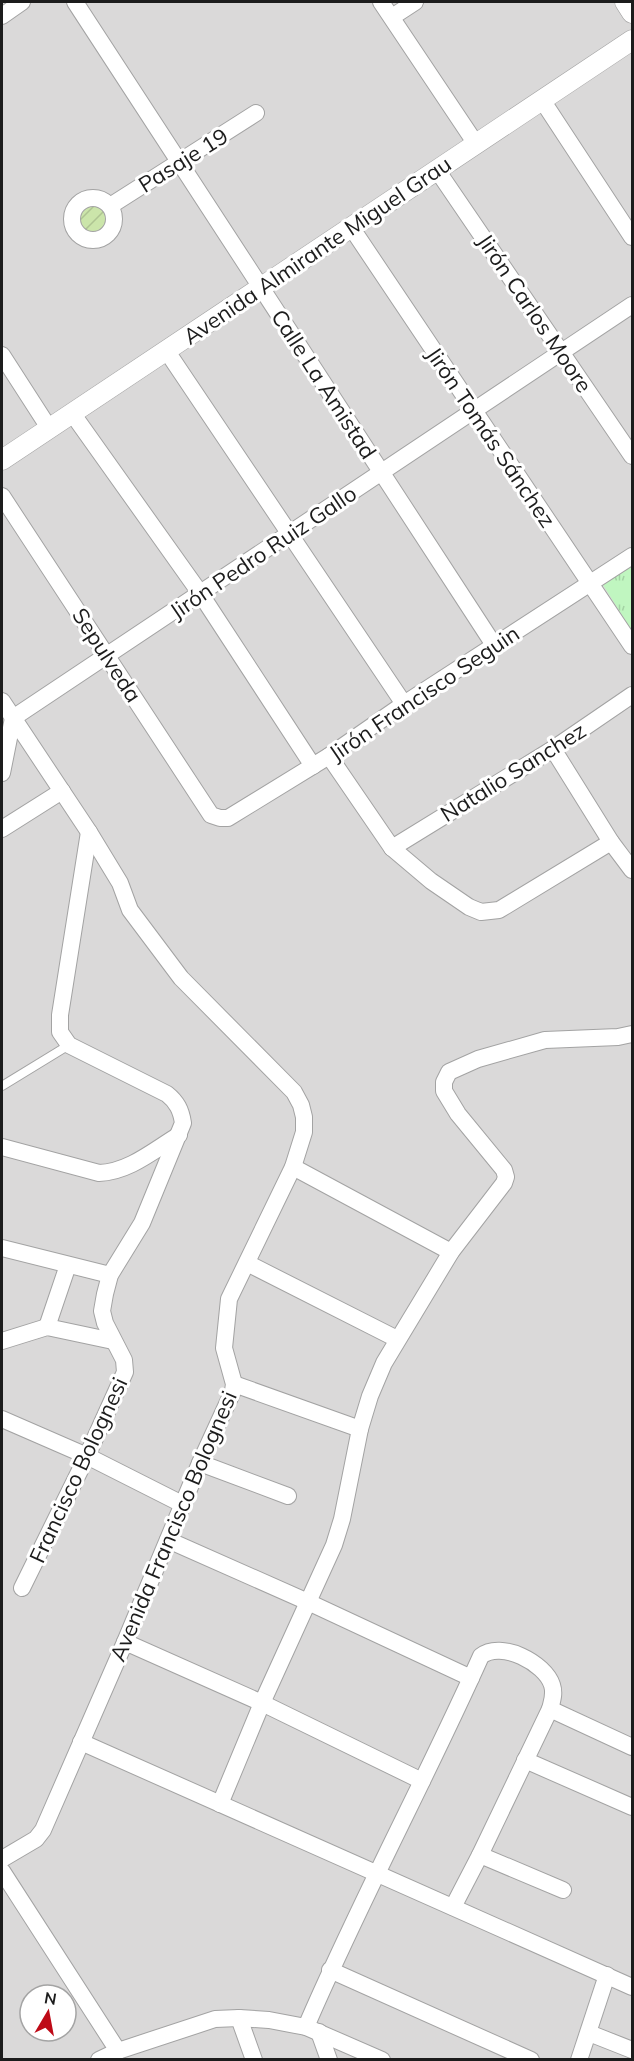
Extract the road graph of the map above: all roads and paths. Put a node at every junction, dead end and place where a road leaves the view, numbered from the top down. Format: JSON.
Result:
{"nodes":[{"id":1,"x":22,"y":2,"type":"edge"},
{"id":2,"x":75,"y":2,"type":"edge"},
{"id":3,"x":381,"y":2,"type":"edge"},
{"id":4,"x":415,"y":2,"type":"edge"},
{"id":5,"x":625,"y":2,"type":"edge"},
{"id":6,"x":633,"y":13,"type":"edge"},
{"id":7,"x":2,"y":15,"type":"edge"},
{"id":8,"x":392,"y":17,"type":"junction"},
{"id":9,"x":633,"y":40,"type":"edge"},
{"id":10,"x":542,"y":100,"type":"junction"},
{"id":11,"x":256,"y":113,"type":"dead end"},
{"id":12,"x":476,"y":144,"type":"junction"},
{"id":13,"x":179,"y":162,"type":"junction"},
{"id":14,"x":437,"y":170,"type":"junction"},
{"id":15,"x":110,"y":206,"type":"dead end"},
{"id":16,"x":351,"y":228,"type":"junction"},
{"id":17,"x":633,"y":237,"type":"edge"},
{"id":18,"x":261,"y":287,"type":"junction"},
{"id":19,"x":633,"y":305,"type":"edge"},
{"id":20,"x":166,"y":350,"type":"junction"},
{"id":21,"x":562,"y":352,"type":"junction"},
{"id":22,"x":2,"y":355,"type":"edge"},
{"id":23,"x":474,"y":411,"type":"junction"},
{"id":24,"x":72,"y":413,"type":"junction"},
{"id":25,"x":49,"y":428,"type":"junction"},
{"id":26,"x":633,"y":456,"type":"edge"},
{"id":27,"x":2,"y":459,"type":"edge"},
{"id":28,"x":382,"y":472,"type":"junction"},
{"id":29,"x":2,"y":496,"type":"edge"},
{"id":30,"x":289,"y":534,"type":"junction"},
{"id":31,"x":633,"y":556,"type":"edge"},
{"id":32,"x":590,"y":583,"type":"junction"},
{"id":33,"x":200,"y":594,"type":"junction"},
{"id":34,"x":494,"y":645,"type":"junction"},
{"id":35,"x":633,"y":646,"type":"edge"},
{"id":36,"x":108,"y":655,"type":"junction"},
{"id":37,"x":633,"y":695,"type":"edge"},
{"id":38,"x":2,"y":701,"type":"edge"},
{"id":39,"x":404,"y":704,"type":"junction"},
{"id":40,"x":13,"y":718,"type":"junction"},
{"id":41,"x":553,"y":749,"type":"junction"},
{"id":42,"x":329,"y":756,"type":"junction"},
{"id":43,"x":313,"y":766,"type":"junction"},
{"id":44,"x":2,"y":773,"type":"edge"},
{"id":45,"x":62,"y":791,"type":"junction"},
{"id":46,"x":211,"y":815,"type":"joint"},
{"id":47,"x":2,"y":829,"type":"edge"},
{"id":48,"x":89,"y":832,"type":"junction"},
{"id":49,"x":611,"y":842,"type":"junction"},
{"id":50,"x":392,"y":848,"type":"junction"},
{"id":51,"x":633,"y":870,"type":"edge"},
{"id":52,"x":633,"y":1034,"type":"edge"},
{"id":53,"x":69,"y":1045,"type":"junction"},
{"id":54,"x":2,"y":1086,"type":"edge"},
{"id":55,"x":179,"y":1135,"type":"junction"},
{"id":56,"x":2,"y":1147,"type":"edge"},
{"id":57,"x":293,"y":1167,"type":"junction"},
{"id":58,"x":2,"y":1248,"type":"edge"},
{"id":59,"x":451,"y":1252,"type":"junction"},
{"id":60,"x":247,"y":1263,"type":"junction"},
{"id":61,"x":68,"y":1265,"type":"junction"},
{"id":62,"x":110,"y":1275,"type":"junction"},
{"id":63,"x":47,"y":1327,"type":"junction"},
{"id":64,"x":397,"y":1339,"type":"junction"},
{"id":65,"x":2,"y":1341,"type":"edge"},
{"id":66,"x":113,"y":1341,"type":"junction"},
{"id":67,"x":234,"y":1384,"type":"junction"},
{"id":68,"x":2,"y":1419,"type":"edge"},
{"id":69,"x":360,"y":1429,"type":"junction"},
{"id":70,"x":87,"y":1456,"type":"junction"},
{"id":71,"x":200,"y":1463,"type":"junction"},
{"id":72,"x":288,"y":1496,"type":"dead end"},
{"id":73,"x":182,"y":1504,"type":"junction"},
{"id":74,"x":168,"y":1540,"type":"junction"},
{"id":75,"x":22,"y":1588,"type":"dead end"},
{"id":76,"x":308,"y":1602,"type":"junction"},
{"id":77,"x":125,"y":1642,"type":"junction"},
{"id":78,"x":471,"y":1678,"type":"junction"},
{"id":79,"x":262,"y":1703,"type":"junction"},
{"id":80,"x":550,"y":1709,"type":"junction"},
{"id":81,"x":81,"y":1742,"type":"junction"},
{"id":82,"x":633,"y":1747,"type":"edge"},
{"id":83,"x":525,"y":1760,"type":"junction"},
{"id":84,"x":422,"y":1781,"type":"junction"},
{"id":85,"x":220,"y":1804,"type":"junction"},
{"id":86,"x":633,"y":1808,"type":"edge"},
{"id":87,"x":480,"y":1855,"type":"junction"},
{"id":88,"x":2,"y":1859,"type":"edge"},
{"id":89,"x":2,"y":1871,"type":"edge"},
{"id":90,"x":378,"y":1873,"type":"junction"},
{"id":91,"x":563,"y":1890,"type":"dead end"},
{"id":92,"x":453,"y":1907,"type":"junction"},
{"id":93,"x":330,"y":1970,"type":"junction"},
{"id":94,"x":607,"y":1975,"type":"junction"},
{"id":95,"x":633,"y":1987,"type":"edge"},
{"id":96,"x":239,"y":2018,"type":"junction"},
{"id":97,"x":312,"y":2030,"type":"junction"},
{"id":98,"x":589,"y":2033,"type":"junction"},
{"id":99,"x":633,"y":2050,"type":"edge"},
{"id":100,"x":125,"y":2053,"type":"edge"},
{"id":101,"x":99,"y":2060,"type":"edge"},
{"id":102,"x":254,"y":2060,"type":"edge"},
{"id":103,"x":328,"y":2060,"type":"edge"},
{"id":104,"x":382,"y":2060,"type":"edge"},
{"id":105,"x":531,"y":2060,"type":"edge"},
{"id":106,"x":579,"y":2060,"type":"edge"}],
"edges":[{"from":1,"to":7,"type":"street"},
{"from":2,"to":13,"type":"street","name":"Calle La Amistad"},
{"from":3,"to":8,"type":"street"},
{"from":4,"to":8,"type":"street"},
{"from":5,"to":6,"type":"street"},
{"from":8,"to":12,"type":"street"},
{"from":9,"to":10,"type":"street","name":"Avenida Almirante Miguel Grau"},
{"from":10,"to":12,"type":"street","name":"Avenida Almirante Miguel Grau"},
{"from":10,"to":17,"type":"street"},
{"from":11,"to":13,"type":"street","name":"Pasaje 19"},
{"from":12,"to":14,"type":"street","name":"Avenida Almirante Miguel Grau"},
{"from":13,"to":15,"type":"street","name":"Pasaje 19"},
{"from":13,"to":18,"type":"street","name":"Calle La Amistad"},
{"from":14,"to":16,"type":"street","name":"Avenida Almirante Miguel Grau"},
{"from":14,"to":21,"type":"street","name":"Jirón Carlos Moore"},
{"from":16,"to":18,"type":"street","name":"Avenida Almirante Miguel Grau"},
{"from":16,"to":23,"type":"street","name":"Jirón Tomás Sánchez"},
{"from":18,"to":20,"type":"street","name":"Avenida Almirante Miguel Grau"},
{"from":18,"to":28,"type":"street","name":"Calle La Amistad"},
{"from":19,"to":21,"type":"street","name":"Jirón Pedro Ruiz Gallo"},
{"from":20,"to":24,"type":"street","name":"Avenida Almirante Miguel Grau"},
{"from":20,"to":30,"type":"street"},
{"from":21,"to":23,"type":"street","name":"Jirón Pedro Ruiz Gallo"},
{"from":21,"to":26,"type":"street","name":"Jirón Carlos Moore"},
{"from":22,"to":25,"type":"street"},
{"from":23,"to":28,"type":"street","name":"Jirón Pedro Ruiz Gallo"},
{"from":23,"to":32,"type":"street","name":"Jirón Tomás Sánchez"},
{"from":24,"to":25,"type":"street","name":"Avenida Almirante Miguel Grau"},
{"from":24,"to":33,"type":"street"},
{"from":25,"to":27,"type":"street","name":"Avenida Almirante Miguel Grau"},
{"from":28,"to":30,"type":"street","name":"Jirón Pedro Ruiz Gallo"},
{"from":28,"to":34,"type":"street","name":"Calle La Amistad"},
{"from":29,"to":36,"type":"street","name":"Sepulveda"},
{"from":30,"to":33,"type":"street","name":"Jirón Pedro Ruiz Gallo"},
{"from":30,"to":39,"type":"street"},
{"from":31,"to":32,"type":"street","name":"Jirón Francisco Seguin"},
{"from":32,"to":34,"type":"street","name":"Jirón Francisco Seguin"},
{"from":32,"to":35,"type":"street","name":"Jirón Tomás Sánchez"},
{"from":33,"to":36,"type":"street","name":"Jirón Pedro Ruiz Gallo"},
{"from":33,"to":43,"type":"street"},
{"from":34,"to":39,"type":"street","name":"Jirón Francisco Seguin"},
{"from":36,"to":40,"type":"street","name":"Jirón Pedro Ruiz Gallo"},
{"from":36,"to":46,"type":"street","name":"Sepulveda"},
{"from":37,"to":41,"type":"street","name":"Natalio Sanchez"},
{"from":38,"to":40,"type":"street","name":"Avenida Francisco Bolognesi"},
{"from":39,"to":42,"type":"street","name":"Jirón Francisco Seguin"},
{"from":40,"to":44,"type":"street"},
{"from":40,"to":45,"type":"street","name":"Avenida Francisco Bolognesi"},
{"from":41,"to":49,"type":"street"},
{"from":41,"to":50,"type":"street","name":"Natalio Sanchez"},
{"from":42,"to":43,"type":"street","name":"Jirón Francisco Seguin"},
{"from":42,"to":50,"type":"street"},
{"from":43,"to":46,"type":"street","name":"Jirón Francisco Seguin"},
{"from":45,"to":47,"type":"street"},
{"from":45,"to":48,"type":"street","name":"Avenida Francisco Bolognesi"},
{"from":48,"to":53,"type":"street"},
{"from":48,"to":57,"type":"street","name":"Avenida Francisco Bolognesi"},
{"from":49,"to":50,"type":"street"},
{"from":49,"to":51,"type":"street"},
{"from":52,"to":59,"type":"street"},
{"from":53,"to":54,"type":"lane"},
{"from":53,"to":55,"type":"street","name":"Francisco Bolognesi"},
{"from":55,"to":56,"type":"street"},
{"from":55,"to":62,"type":"street","name":"Francisco Bolognesi"},
{"from":57,"to":59,"type":"street"},
{"from":57,"to":60,"type":"street","name":"Avenida Francisco Bolognesi"},
{"from":58,"to":61,"type":"street"},
{"from":59,"to":64,"type":"street"},
{"from":60,"to":64,"type":"street"},
{"from":60,"to":67,"type":"street","name":"Avenida Francisco Bolognesi"},
{"from":61,"to":62,"type":"street"},
{"from":61,"to":63,"type":"street"},
{"from":62,"to":66,"type":"street","name":"Francisco Bolognesi"},
{"from":63,"to":65,"type":"street"},
{"from":63,"to":66,"type":"street"},
{"from":64,"to":69,"type":"street"},
{"from":66,"to":70,"type":"street","name":"Francisco Bolognesi"},
{"from":67,"to":69,"type":"street"},
{"from":67,"to":71,"type":"street","name":"Avenida Francisco Bolognesi"},
{"from":68,"to":70,"type":"street"},
{"from":69,"to":76,"type":"street"},
{"from":70,"to":73,"type":"street"},
{"from":70,"to":75,"type":"street","name":"Francisco Bolognesi"},
{"from":71,"to":72,"type":"street"},
{"from":71,"to":73,"type":"street","name":"Avenida Francisco Bolognesi"},
{"from":73,"to":74,"type":"street","name":"Avenida Francisco Bolognesi"},
{"from":74,"to":76,"type":"street"},
{"from":74,"to":77,"type":"street","name":"Avenida Francisco Bolognesi"},
{"from":76,"to":78,"type":"street"},
{"from":76,"to":79,"type":"street"},
{"from":77,"to":79,"type":"street"},
{"from":77,"to":81,"type":"street","name":"Avenida Francisco Bolognesi"},
{"from":78,"to":80,"type":"street"},
{"from":78,"to":84,"type":"street"},
{"from":79,"to":84,"type":"street"},
{"from":79,"to":85,"type":"street"},
{"from":80,"to":82,"type":"street"},
{"from":80,"to":83,"type":"street"},
{"from":81,"to":85,"type":"street"},
{"from":81,"to":88,"type":"street","name":"Avenida Francisco Bolognesi"},
{"from":83,"to":86,"type":"street"},
{"from":83,"to":87,"type":"street"},
{"from":84,"to":90,"type":"street"},
{"from":85,"to":90,"type":"street"},
{"from":87,"to":91,"type":"street"},
{"from":87,"to":92,"type":"street"},
{"from":89,"to":100,"type":"street"},
{"from":90,"to":92,"type":"street"},
{"from":90,"to":93,"type":"street"},
{"from":92,"to":94,"type":"street"},
{"from":93,"to":97,"type":"street"},
{"from":93,"to":105,"type":"street"},
{"from":94,"to":95,"type":"street"},
{"from":94,"to":98,"type":"street"},
{"from":96,"to":97,"type":"street"},
{"from":96,"to":100,"type":"street"},
{"from":96,"to":102,"type":"street"},
{"from":97,"to":103,"type":"street"},
{"from":97,"to":104,"type":"street"},
{"from":98,"to":99,"type":"street"},
{"from":98,"to":106,"type":"street"},
{"from":100,"to":101,"type":"street"}]}
